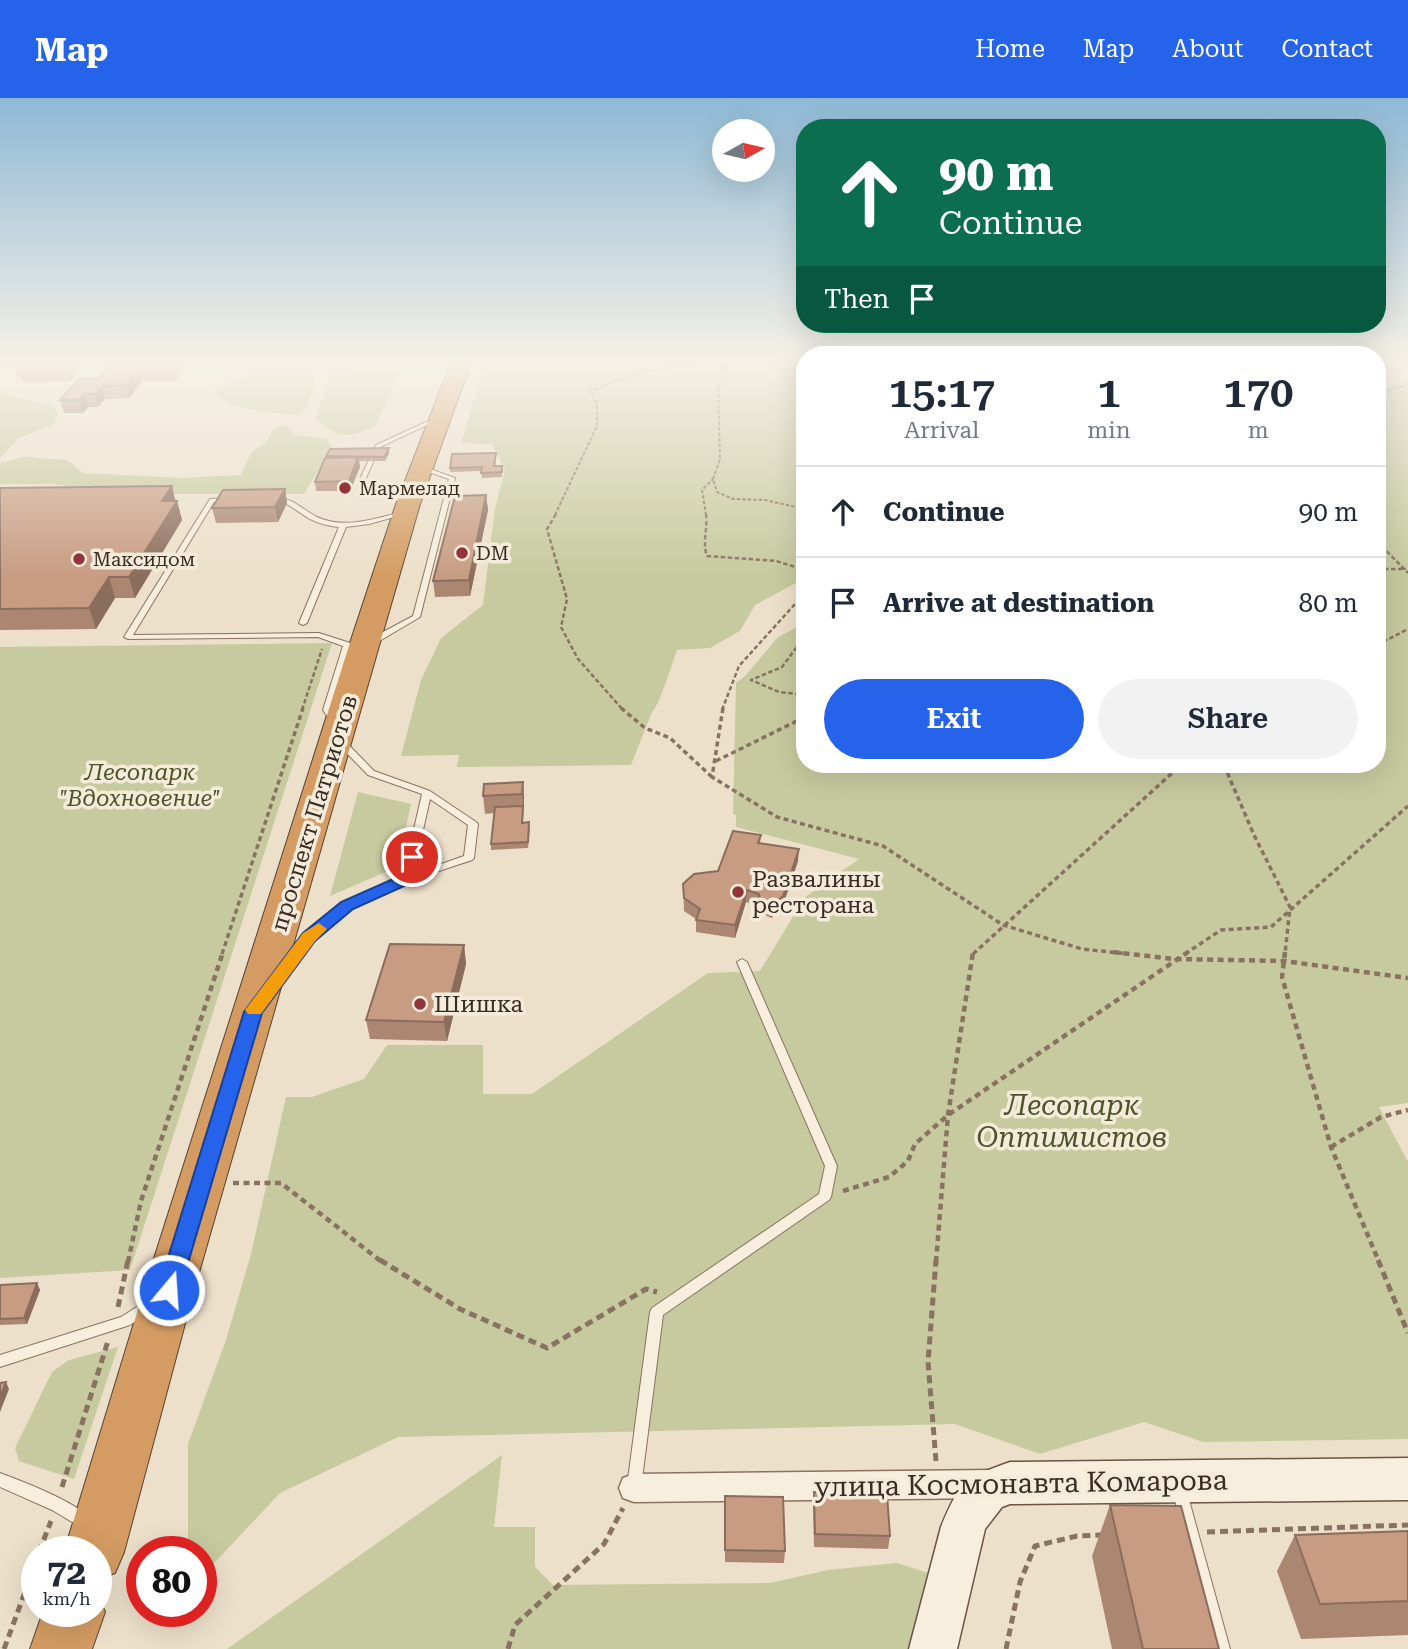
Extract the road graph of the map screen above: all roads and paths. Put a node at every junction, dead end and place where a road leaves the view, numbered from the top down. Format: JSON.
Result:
{"nodes":[{"id":1,"x":407,"y":432,"type":"edge"},
{"id":2,"x":434,"y":432,"type":"edge"},
{"id":3,"x":594,"y":432,"type":"edge"},
{"id":4,"x":719,"y":432,"type":"edge"},
{"id":5,"x":421,"y":468,"type":"junction"},
{"id":6,"x":713,"y":479,"type":"junction"},
{"id":7,"x":262,"y":499,"type":"edge"},
{"id":8,"x":237,"y":500,"type":"edge"},
{"id":9,"x":796,"y":507,"type":"edge"},
{"id":10,"x":407,"y":509,"type":"junction"},
{"id":11,"x":343,"y":526,"type":"junction"},
{"id":12,"x":1386,"y":550,"type":"edge"},
{"id":13,"x":796,"y":567,"type":"edge"},
{"id":14,"x":1386,"y":569,"type":"edge"},
{"id":15,"x":1407,"y":570,"type":"edge"},
{"id":16,"x":796,"y":603,"type":"edge"},
{"id":17,"x":303,"y":623,"type":"dead end"},
{"id":18,"x":1408,"y":629,"type":"edge"},
{"id":19,"x":324,"y":636,"type":"junction"},
{"id":20,"x":1386,"y":640,"type":"edge"},
{"id":21,"x":796,"y":642,"type":"edge"},
{"id":22,"x":364,"y":646,"type":"junction"},
{"id":23,"x":796,"y":694,"type":"edge"},
{"id":24,"x":796,"y":722,"type":"edge"},
{"id":25,"x":339,"y":734,"type":"junction"},
{"id":26,"x":715,"y":762,"type":"junction"},
{"id":27,"x":1172,"y":773,"type":"edge"},
{"id":28,"x":1227,"y":773,"type":"edge"},
{"id":29,"x":712,"y":777,"type":"junction"},
{"id":30,"x":427,"y":793,"type":"junction"},
{"id":31,"x":1408,"y":806,"type":"edge"},
{"id":32,"x":407,"y":878,"type":"junction"},
{"id":33,"x":1290,"y":907,"type":"junction"},
{"id":34,"x":1003,"y":925,"type":"junction"},
{"id":35,"x":1174,"y":959,"type":"junction"},
{"id":36,"x":1284,"y":961,"type":"junction"},
{"id":37,"x":742,"y":962,"type":"dead end"},
{"id":38,"x":1408,"y":978,"type":"edge"},
{"id":39,"x":253,"y":1012,"type":"junction"},
{"id":40,"x":1408,"y":1110,"type":"edge"},
{"id":41,"x":948,"y":1115,"type":"junction"},
{"id":42,"x":1331,"y":1147,"type":"junction"},
{"id":43,"x":203,"y":1183,"type":"junction"},
{"id":44,"x":825,"y":1197,"type":"junction"},
{"id":45,"x":169,"y":1290,"type":"junction"},
{"id":46,"x":678,"y":1297,"type":"junction"},
{"id":47,"x":113,"y":1325,"type":"junction"},
{"id":48,"x":1408,"y":1333,"type":"edge"},
{"id":49,"x":0,"y":1361,"type":"edge"},
{"id":50,"x":1408,"y":1479,"type":"edge"},
{"id":51,"x":0,"y":1480,"type":"edge"},
{"id":52,"x":1177,"y":1482,"type":"junction"},
{"id":53,"x":1010,"y":1483,"type":"junction"},
{"id":54,"x":939,"y":1485,"type":"junction"},
{"id":55,"x":634,"y":1488,"type":"junction"},
{"id":56,"x":963,"y":1527,"type":"junction"},
{"id":57,"x":84,"y":1530,"type":"edge"},
{"id":58,"x":21,"y":1604,"type":"edge"},
{"id":59,"x":69,"y":1627,"type":"edge"},
{"id":60,"x":5,"y":1649,"type":"edge"},
{"id":61,"x":61,"y":1649,"type":"edge"},
{"id":62,"x":508,"y":1649,"type":"edge"},
{"id":63,"x":933,"y":1649,"type":"edge"},
{"id":64,"x":1222,"y":1649,"type":"edge"}],
"edges":[{"from":1,"to":10,"type":"lane"},
{"from":2,"to":5,"type":"highway","name":"проспект Патриотов"},
{"from":3,"to":29,"type":"path"},
{"from":4,"to":6,"type":"path"},
{"from":5,"to":10,"type":"highway","name":"проспект Патриотов"},
{"from":5,"to":22,"type":"lane"},
{"from":6,"to":9,"type":"path"},
{"from":6,"to":13,"type":"path"},
{"from":7,"to":11,"type":"lane"},
{"from":8,"to":19,"type":"lane"},
{"from":10,"to":11,"type":"lane"},
{"from":10,"to":22,"type":"highway","name":"проспект Патриотов"},
{"from":11,"to":17,"type":"lane"},
{"from":12,"to":15,"type":"path"},
{"from":14,"to":15,"type":"path"},
{"from":16,"to":26,"type":"path"},
{"from":18,"to":20,"type":"path"},
{"from":19,"to":25,"type":"lane"},
{"from":19,"to":47,"type":"path"},
{"from":21,"to":23,"type":"path"},
{"from":22,"to":25,"type":"highway","name":"проспект Патриотов"},
{"from":24,"to":26,"type":"path"},
{"from":25,"to":30,"type":"lane"},
{"from":25,"to":39,"type":"highway","name":"проспект Патриотов"},
{"from":26,"to":29,"type":"path"},
{"from":27,"to":34,"type":"path"},
{"from":28,"to":33,"type":"path"},
{"from":29,"to":34,"type":"path"},
{"from":30,"to":32,"type":"lane"},
{"from":30,"to":32,"type":"lane"},
{"from":31,"to":33,"type":"path"},
{"from":32,"to":39,"type":"lane"},
{"from":33,"to":35,"type":"path"},
{"from":33,"to":36,"type":"path"},
{"from":34,"to":35,"type":"path"},
{"from":34,"to":41,"type":"path"},
{"from":35,"to":36,"type":"path"},
{"from":35,"to":41,"type":"path"},
{"from":36,"to":38,"type":"path"},
{"from":36,"to":42,"type":"path"},
{"from":37,"to":44,"type":"lane"},
{"from":39,"to":43,"type":"highway","name":"проспект Патриотов"},
{"from":40,"to":42,"type":"path"},
{"from":41,"to":44,"type":"path"},
{"from":41,"to":54,"type":"path"},
{"from":42,"to":48,"type":"path"},
{"from":43,"to":45,"type":"highway","name":"проспект Патриотов"},
{"from":43,"to":46,"type":"path"},
{"from":44,"to":46,"type":"lane"},
{"from":45,"to":47,"type":"lane"},
{"from":45,"to":57,"type":"highway","name":"проспект Патриотов"},
{"from":46,"to":55,"type":"lane"},
{"from":47,"to":49,"type":"lane"},
{"from":47,"to":57,"type":"path"},
{"from":50,"to":52,"type":"street","name":"улица Космонавта Комарова"},
{"from":51,"to":57,"type":"lane"},
{"from":52,"to":53,"type":"street","name":"улица Космонавта Комарова"},
{"from":52,"to":64,"type":"lane"},
{"from":53,"to":54,"type":"street","name":"улица Космонавта Комарова"},
{"from":53,"to":56,"type":"street"},
{"from":54,"to":55,"type":"street","name":"улица Космонавта Комарова"},
{"from":54,"to":56,"type":"lane"},
{"from":55,"to":62,"type":"path"},
{"from":56,"to":63,"type":"street"},
{"from":58,"to":60,"type":"path"},
{"from":59,"to":61,"type":"highway"}]}
